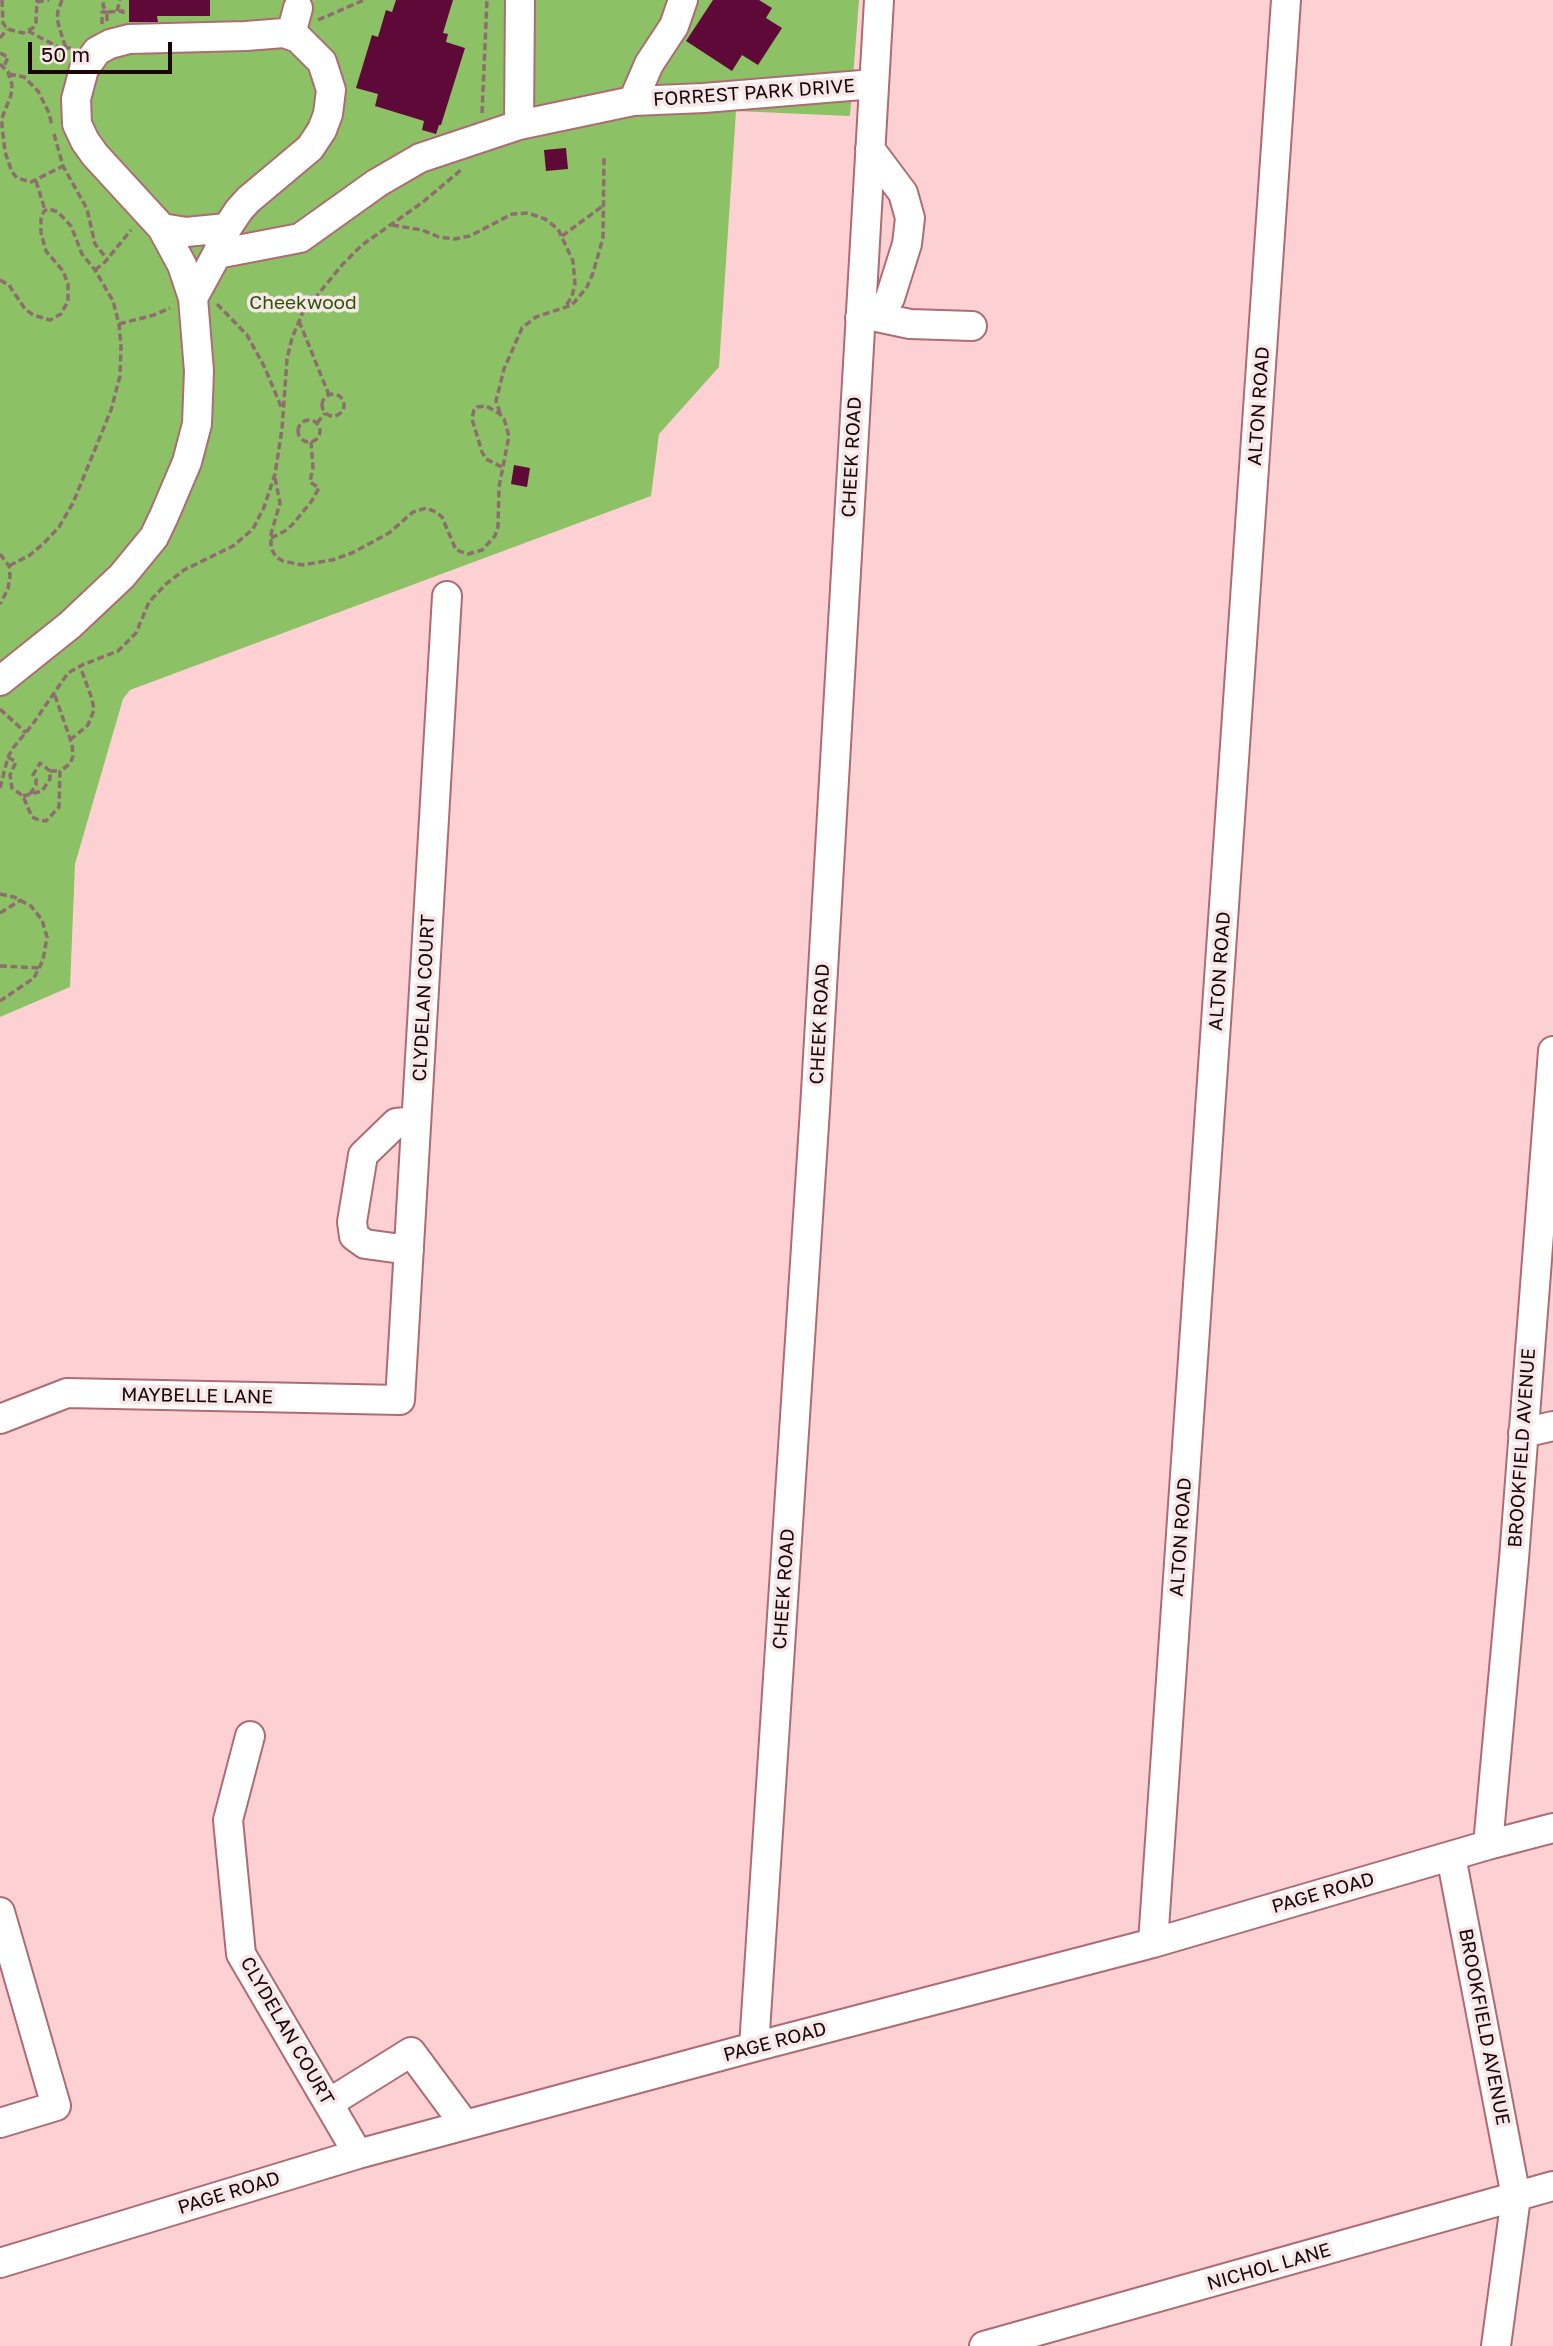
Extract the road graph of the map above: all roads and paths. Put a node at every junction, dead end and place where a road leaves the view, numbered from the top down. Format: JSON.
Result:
{"nodes":[{"id":1,"x":2,"y":0,"type":"edge"},
{"id":2,"x":49,"y":0,"type":"edge"},
{"id":3,"x":62,"y":0,"type":"edge"},
{"id":4,"x":104,"y":0,"type":"edge"},
{"id":5,"x":120,"y":0,"type":"edge"},
{"id":6,"x":364,"y":0,"type":"edge"},
{"id":7,"x":487,"y":0,"type":"edge"},
{"id":8,"x":520,"y":0,"type":"edge"},
{"id":9,"x":683,"y":0,"type":"edge"},
{"id":10,"x":879,"y":0,"type":"edge"},
{"id":11,"x":1286,"y":0,"type":"edge"},
{"id":12,"x":37,"y":1,"type":"edge"},
{"id":13,"x":117,"y":11,"type":"dead end"},
{"id":14,"x":107,"y":12,"type":"dead end"},
{"id":15,"x":300,"y":22,"type":"junction"},
{"id":16,"x":7,"y":29,"type":"junction"},
{"id":17,"x":28,"y":32,"type":"junction"},
{"id":18,"x":0,"y":38,"type":"edge"},
{"id":19,"x":50,"y":44,"type":"dead end"},
{"id":20,"x":67,"y":48,"type":"dead end"},
{"id":21,"x":0,"y":53,"type":"edge"},
{"id":22,"x":2,"y":66,"type":"edge"},
{"id":23,"x":9,"y":74,"type":"junction"},
{"id":24,"x":874,"y":84,"type":"junction"},
{"id":25,"x":633,"y":101,"type":"junction"},
{"id":26,"x":519,"y":125,"type":"junction"},
{"id":27,"x":481,"y":137,"type":"junction"},
{"id":28,"x":2,"y":140,"type":"edge"},
{"id":29,"x":870,"y":149,"type":"junction"},
{"id":30,"x":604,"y":158,"type":"dead end"},
{"id":31,"x":63,"y":166,"type":"junction"},
{"id":32,"x":36,"y":181,"type":"junction"},
{"id":33,"x":604,"y":205,"type":"junction"},
{"id":34,"x":45,"y":210,"type":"junction"},
{"id":35,"x":390,"y":225,"type":"junction"},
{"id":36,"x":162,"y":228,"type":"junction"},
{"id":37,"x":226,"y":228,"type":"junction"},
{"id":38,"x":562,"y":236,"type":"junction"},
{"id":39,"x":217,"y":254,"type":"junction"},
{"id":40,"x":107,"y":258,"type":"dead end"},
{"id":41,"x":0,"y":280,"type":"edge"},
{"id":42,"x":193,"y":298,"type":"junction"},
{"id":43,"x":565,"y":308,"type":"junction"},
{"id":44,"x":866,"y":317,"type":"junction"},
{"id":45,"x":299,"y":321,"type":"junction"},
{"id":46,"x":119,"y":324,"type":"junction"},
{"id":47,"x":972,"y":326,"type":"dead end"},
{"id":48,"x":329,"y":394,"type":"junction"},
{"id":49,"x":496,"y":401,"type":"junction"},
{"id":50,"x":485,"y":406,"type":"junction"},
{"id":51,"x":283,"y":412,"type":"junction"},
{"id":52,"x":326,"y":413,"type":"junction"},
{"id":53,"x":500,"y":414,"type":"junction"},
{"id":54,"x":317,"y":423,"type":"junction"},
{"id":55,"x":311,"y":442,"type":"junction"},
{"id":56,"x":502,"y":467,"type":"junction"},
{"id":57,"x":274,"y":476,"type":"junction"},
{"id":58,"x":271,"y":538,"type":"junction"},
{"id":59,"x":0,"y":554,"type":"edge"},
{"id":60,"x":9,"y":566,"type":"junction"},
{"id":61,"x":447,"y":597,"type":"dead end"},
{"id":62,"x":0,"y":604,"type":"edge"},
{"id":63,"x":80,"y":666,"type":"junction"},
{"id":64,"x":0,"y":681,"type":"edge"},
{"id":65,"x":54,"y":694,"type":"junction"},
{"id":66,"x":0,"y":709,"type":"edge"},
{"id":67,"x":26,"y":733,"type":"junction"},
{"id":68,"x":71,"y":740,"type":"junction"},
{"id":69,"x":8,"y":757,"type":"junction"},
{"id":70,"x":50,"y":771,"type":"junction"},
{"id":71,"x":60,"y":771,"type":"junction"},
{"id":72,"x":0,"y":788,"type":"edge"},
{"id":73,"x":26,"y":795,"type":"junction"},
{"id":74,"x":0,"y":894,"type":"edge"},
{"id":75,"x":21,"y":900,"type":"junction"},
{"id":76,"x":0,"y":913,"type":"edge"},
{"id":77,"x":0,"y":966,"type":"edge"},
{"id":78,"x":40,"y":968,"type":"junction"},
{"id":79,"x":0,"y":1001,"type":"edge"},
{"id":80,"x":1553,"y":1051,"type":"edge"},
{"id":81,"x":416,"y":1121,"type":"junction"},
{"id":82,"x":409,"y":1250,"type":"junction"},
{"id":83,"x":400,"y":1400,"type":"joint"},
{"id":84,"x":0,"y":1419,"type":"edge"},
{"id":85,"x":1553,"y":1426,"type":"edge"},
{"id":86,"x":1523,"y":1433,"type":"junction"},
{"id":87,"x":250,"y":1736,"type":"dead end"},
{"id":88,"x":1553,"y":1828,"type":"edge"},
{"id":89,"x":1488,"y":1845,"type":"junction"},
{"id":90,"x":1451,"y":1856,"type":"junction"},
{"id":91,"x":0,"y":1912,"type":"edge"},
{"id":92,"x":1153,"y":1943,"type":"junction"},
{"id":93,"x":754,"y":2047,"type":"junction"},
{"id":94,"x":328,"y":2104,"type":"junction"},
{"id":95,"x":0,"y":2123,"type":"edge"},
{"id":96,"x":465,"y":2125,"type":"junction"},
{"id":97,"x":358,"y":2154,"type":"junction"},
{"id":98,"x":1553,"y":2186,"type":"edge"},
{"id":99,"x":1516,"y":2197,"type":"junction"},
{"id":100,"x":0,"y":2263,"type":"edge"},
{"id":101,"x":984,"y":2346,"type":"edge"},
{"id":102,"x":1496,"y":2346,"type":"edge"}],
"edges":[{"from":1,"to":16,"type":"path"},
{"from":2,"to":12,"type":"path"},
{"from":3,"to":20,"type":"path"},
{"from":4,"to":14,"type":"path"},
{"from":5,"to":13,"type":"path"},
{"from":6,"to":15,"type":"path"},
{"from":7,"to":27,"type":"path"},
{"from":8,"to":26,"type":"street"},
{"from":9,"to":25,"type":"street","name":"FORREST PARK DRIVE"},
{"from":10,"to":24,"type":"street","name":"CHEEK ROAD"},
{"from":11,"to":92,"type":"street","name":"ALTON ROAD"},
{"from":12,"to":17,"type":"path"},
{"from":15,"to":36,"type":"street"},
{"from":15,"to":37,"type":"street"},
{"from":16,"to":17,"type":"path"},
{"from":16,"to":18,"type":"path"},
{"from":17,"to":19,"type":"path"},
{"from":21,"to":22,"type":"path"},
{"from":22,"to":23,"type":"path"},
{"from":23,"to":28,"type":"path"},
{"from":23,"to":31,"type":"path"},
{"from":24,"to":25,"type":"street","name":"FORREST PARK DRIVE"},
{"from":24,"to":29,"type":"street","name":"CHEEK ROAD"},
{"from":25,"to":26,"type":"street","name":"FORREST PARK DRIVE"},
{"from":26,"to":27,"type":"street","name":"FORREST PARK DRIVE"},
{"from":27,"to":35,"type":"path"},
{"from":27,"to":39,"type":"street","name":"FORREST PARK DRIVE"},
{"from":28,"to":32,"type":"path"},
{"from":29,"to":44,"type":"street","name":"CHEEK ROAD"},
{"from":29,"to":44,"type":"street"},
{"from":30,"to":33,"type":"path"},
{"from":31,"to":32,"type":"path"},
{"from":31,"to":40,"type":"path"},
{"from":32,"to":34,"type":"path"},
{"from":33,"to":38,"type":"path"},
{"from":33,"to":43,"type":"path"},
{"from":34,"to":41,"type":"path"},
{"from":34,"to":46,"type":"path"},
{"from":35,"to":38,"type":"path"},
{"from":35,"to":45,"type":"path"},
{"from":36,"to":37,"type":"street"},
{"from":36,"to":42,"type":"street"},
{"from":37,"to":39,"type":"street"},
{"from":38,"to":43,"type":"path"},
{"from":39,"to":42,"type":"street"},
{"from":42,"to":46,"type":"path"},
{"from":42,"to":51,"type":"path"},
{"from":42,"to":64,"type":"street"},
{"from":43,"to":49,"type":"path"},
{"from":44,"to":47,"type":"street"},
{"from":44,"to":93,"type":"street","name":"CHEEK ROAD"},
{"from":45,"to":48,"type":"path"},
{"from":45,"to":51,"type":"path"},
{"from":46,"to":60,"type":"path"},
{"from":48,"to":52,"type":"path"},
{"from":48,"to":52,"type":"path"},
{"from":49,"to":50,"type":"path"},
{"from":49,"to":53,"type":"path"},
{"from":50,"to":53,"type":"path"},
{"from":50,"to":56,"type":"path"},
{"from":51,"to":57,"type":"path"},
{"from":52,"to":54,"type":"path"},
{"from":53,"to":56,"type":"path"},
{"from":54,"to":55,"type":"path"},
{"from":54,"to":55,"type":"path"},
{"from":55,"to":58,"type":"path"},
{"from":56,"to":58,"type":"path"},
{"from":57,"to":58,"type":"path"},
{"from":57,"to":63,"type":"path"},
{"from":59,"to":60,"type":"path"},
{"from":60,"to":62,"type":"path"},
{"from":61,"to":81,"type":"street","name":"CLYDELAN COURT"},
{"from":63,"to":65,"type":"path"},
{"from":63,"to":68,"type":"path"},
{"from":65,"to":67,"type":"path"},
{"from":65,"to":68,"type":"path"},
{"from":66,"to":67,"type":"path"},
{"from":67,"to":69,"type":"path"},
{"from":68,"to":71,"type":"path"},
{"from":69,"to":72,"type":"path"},
{"from":69,"to":73,"type":"path"},
{"from":70,"to":71,"type":"path"},
{"from":70,"to":73,"type":"path"},
{"from":70,"to":73,"type":"path"},
{"from":71,"to":73,"type":"path"},
{"from":74,"to":75,"type":"path"},
{"from":75,"to":76,"type":"path"},
{"from":75,"to":78,"type":"path"},
{"from":77,"to":78,"type":"path"},
{"from":78,"to":79,"type":"path"},
{"from":80,"to":86,"type":"street","name":"BROOKFIELD AVENUE"},
{"from":81,"to":82,"type":"street","name":"CLYDELAN COURT"},
{"from":81,"to":82,"type":"street"},
{"from":82,"to":83,"type":"street","name":"CLYDELAN COURT"},
{"from":83,"to":84,"type":"street","name":"MAYBELLE LANE"},
{"from":85,"to":86,"type":"street"},
{"from":86,"to":89,"type":"street","name":"BROOKFIELD AVENUE"},
{"from":87,"to":94,"type":"street","name":"CLYDELAN COURT"},
{"from":88,"to":89,"type":"street","name":"PAGE ROAD"},
{"from":89,"to":90,"type":"street","name":"PAGE ROAD"},
{"from":90,"to":92,"type":"street","name":"PAGE ROAD"},
{"from":90,"to":99,"type":"street","name":"BROOKFIELD AVENUE"},
{"from":91,"to":95,"type":"street"},
{"from":92,"to":93,"type":"street","name":"PAGE ROAD"},
{"from":93,"to":96,"type":"street","name":"PAGE ROAD"},
{"from":94,"to":96,"type":"street"},
{"from":94,"to":97,"type":"street","name":"CLYDELAN COURT"},
{"from":96,"to":97,"type":"street","name":"PAGE ROAD"},
{"from":97,"to":100,"type":"street","name":"PAGE ROAD"},
{"from":98,"to":99,"type":"street","name":"NICHOL LANE"},
{"from":99,"to":101,"type":"street","name":"NICHOL LANE"},
{"from":99,"to":102,"type":"street","name":"BROOKFIELD AVENUE"}]}
